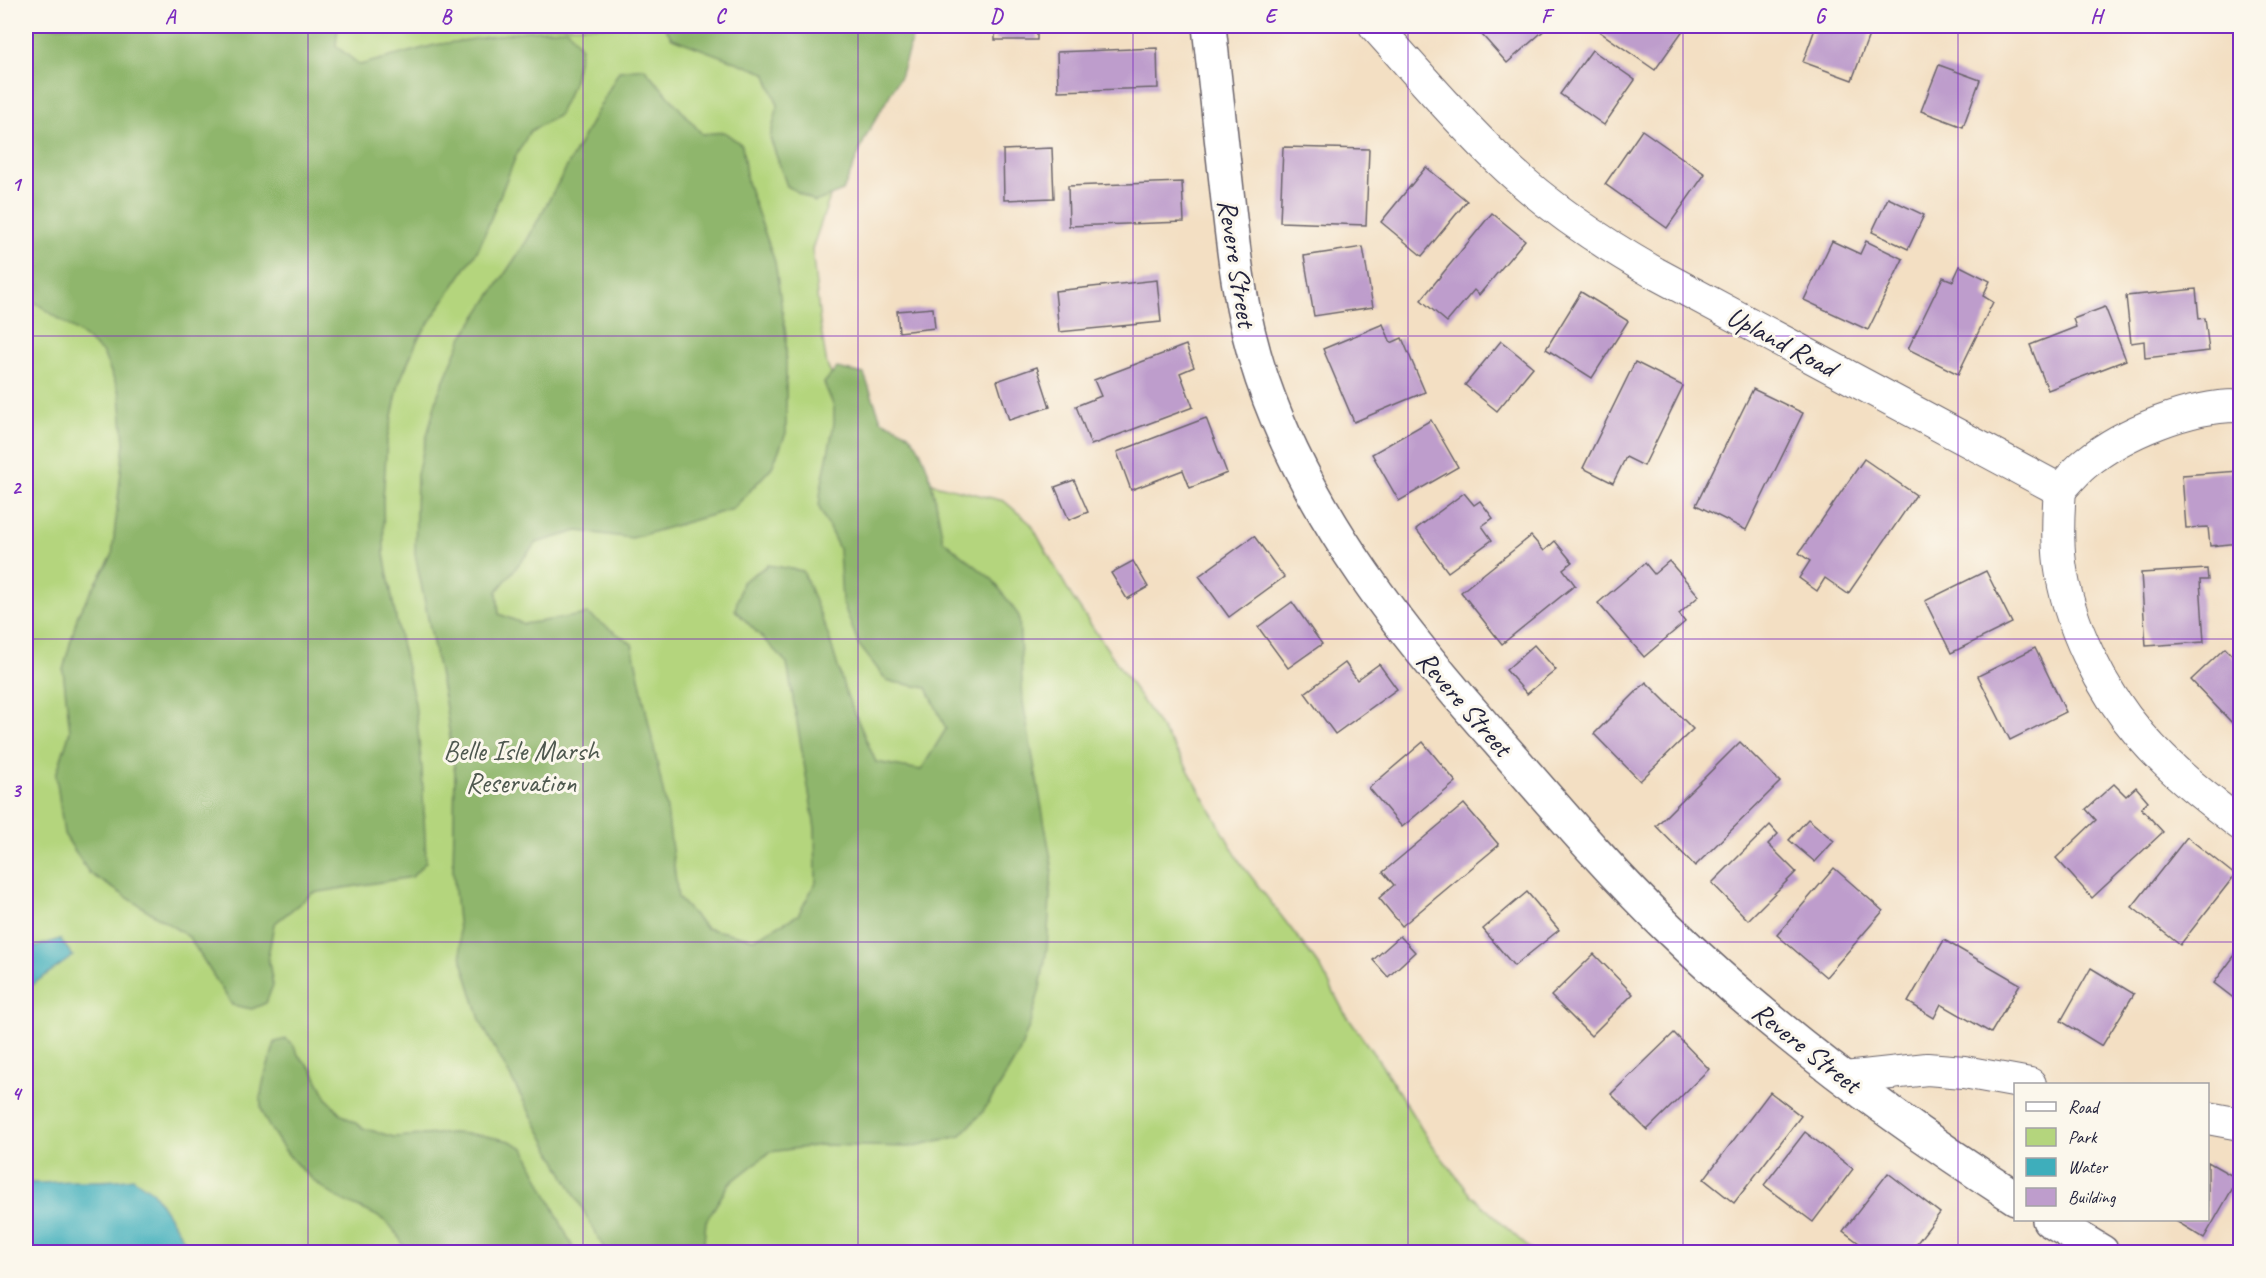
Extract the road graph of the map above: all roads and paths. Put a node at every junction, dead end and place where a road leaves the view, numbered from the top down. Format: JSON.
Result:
{"nodes":[{"id":1,"x":1209,"y":26,"type":"edge"},
{"id":2,"x":1375,"y":26,"type":"edge"},
{"id":3,"x":2241,"y":406,"type":"edge"},
{"id":4,"x":2060,"y":490,"type":"junction"},
{"id":5,"x":2241,"y":824,"type":"edge"},
{"id":6,"x":1845,"y":1078,"type":"junction"},
{"id":7,"x":2024,"y":1083,"type":"edge"},
{"id":8,"x":2209,"y":1118,"type":"edge"},
{"id":9,"x":2241,"y":1124,"type":"edge"},
{"id":10,"x":2014,"y":1197,"type":"edge"},
{"id":11,"x":2051,"y":1221,"type":"edge"},
{"id":12,"x":2102,"y":1252,"type":"edge"}],
"edges":[{"from":1,"to":6,"type":"main road","name":"Revere Street"},
{"from":2,"to":4,"type":"street","name":"Upland Road"},
{"from":3,"to":4,"type":"street"},
{"from":4,"to":5,"type":"street"},
{"from":6,"to":7,"type":"street"},
{"from":6,"to":10,"type":"main road","name":"Revere Street"},
{"from":8,"to":9,"type":"street"},
{"from":11,"to":12,"type":"main road"}]}
